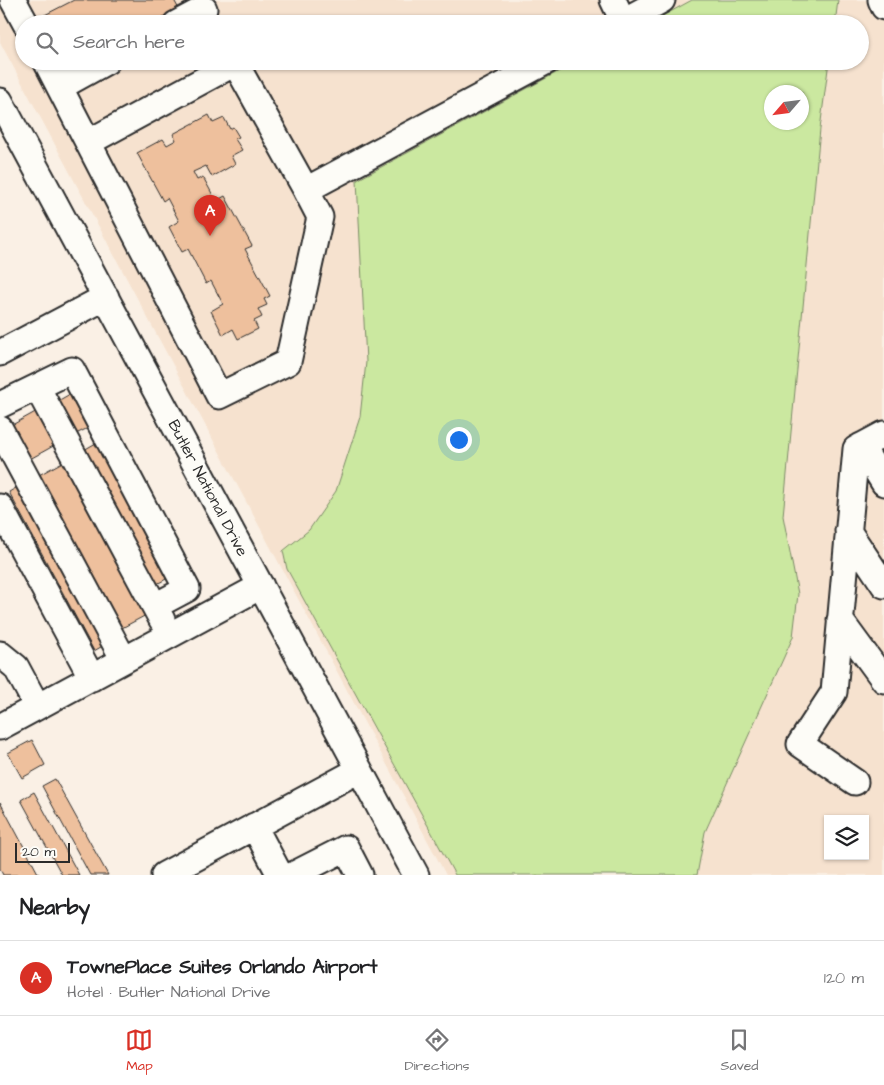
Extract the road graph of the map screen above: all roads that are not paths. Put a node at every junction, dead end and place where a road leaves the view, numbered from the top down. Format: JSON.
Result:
{"nodes":[{"id":1,"x":662,"y":0,"type":"edge"},
{"id":2,"x":881,"y":0,"type":"edge"},
{"id":3,"x":11,"y":3,"type":"edge"},
{"id":4,"x":884,"y":7,"type":"edge"},
{"id":5,"x":20,"y":15,"type":"edge"},
{"id":6,"x":618,"y":15,"type":"edge"},
{"id":7,"x":51,"y":70,"type":"edge"},
{"id":8,"x":91,"y":70,"type":"edge"},
{"id":9,"x":220,"y":70,"type":"edge"},
{"id":10,"x":238,"y":70,"type":"edge"},
{"id":11,"x":531,"y":70,"type":"edge"},
{"id":12,"x":60,"y":87,"type":"junction"},
{"id":13,"x":0,"y":101,"type":"edge"},
{"id":14,"x":89,"y":142,"type":"junction"},
{"id":15,"x":306,"y":190,"type":"junction"},
{"id":16,"x":106,"y":297,"type":"junction"},
{"id":17,"x":0,"y":353,"type":"edge"},
{"id":18,"x":37,"y":387,"type":"junction"},
{"id":19,"x":0,"y":405,"type":"edge"},
{"id":20,"x":0,"y":429,"type":"edge"},
{"id":21,"x":884,"y":434,"type":"edge"},
{"id":22,"x":861,"y":446,"type":"junction"},
{"id":23,"x":884,"y":483,"type":"edge"},
{"id":24,"x":0,"y":507,"type":"edge"},
{"id":25,"x":848,"y":531,"type":"junction"},
{"id":26,"x":884,"y":585,"type":"edge"},
{"id":27,"x":261,"y":586,"type":"junction"},
{"id":28,"x":155,"y":606,"type":"junction"},
{"id":29,"x":840,"y":620,"type":"junction"},
{"id":30,"x":171,"y":635,"type":"junction"},
{"id":31,"x":0,"y":654,"type":"edge"},
{"id":32,"x":124,"y":660,"type":"junction"},
{"id":33,"x":92,"y":678,"type":"junction"},
{"id":34,"x":884,"y":680,"type":"edge"},
{"id":35,"x":38,"y":706,"type":"junction"},
{"id":36,"x":0,"y":727,"type":"edge"},
{"id":37,"x":359,"y":770,"type":"junction"},
{"id":38,"x":855,"y":782,"type":"dead end"},
{"id":39,"x":254,"y":826,"type":"junction"},
{"id":40,"x":164,"y":875,"type":"edge"},
{"id":41,"x":280,"y":875,"type":"edge"},
{"id":42,"x":293,"y":875,"type":"edge"},
{"id":43,"x":360,"y":875,"type":"edge"},
{"id":44,"x":416,"y":875,"type":"edge"}],
"edges":[{"from":1,"to":6,"type":"street"},
{"from":2,"to":4,"type":"street"},
{"from":3,"to":5,"type":"street"},
{"from":7,"to":12,"type":"street"},
{"from":8,"to":12,"type":"street"},
{"from":9,"to":14,"type":"street"},
{"from":10,"to":15,"type":"street"},
{"from":11,"to":15,"type":"street"},
{"from":12,"to":14,"type":"street"},
{"from":13,"to":16,"type":"street","name":"Butler National Drive"},
{"from":14,"to":15,"type":"street"},
{"from":16,"to":17,"type":"street"},
{"from":16,"to":27,"type":"street","name":"Butler National Drive"},
{"from":18,"to":19,"type":"street"},
{"from":18,"to":28,"type":"street"},
{"from":18,"to":28,"type":"street"},
{"from":20,"to":32,"type":"street"},
{"from":21,"to":22,"type":"street"},
{"from":22,"to":23,"type":"street"},
{"from":22,"to":25,"type":"street"},
{"from":24,"to":33,"type":"street"},
{"from":25,"to":26,"type":"street"},
{"from":25,"to":29,"type":"street"},
{"from":27,"to":30,"type":"street"},
{"from":27,"to":37,"type":"street","name":"Butler National Drive"},
{"from":28,"to":30,"type":"street"},
{"from":29,"to":34,"type":"street"},
{"from":29,"to":38,"type":"street"},
{"from":30,"to":32,"type":"street"},
{"from":31,"to":35,"type":"street"},
{"from":32,"to":33,"type":"street"},
{"from":33,"to":35,"type":"street"},
{"from":35,"to":36,"type":"street"},
{"from":37,"to":39,"type":"street"},
{"from":37,"to":44,"type":"street","name":"Butler National Drive"},
{"from":39,"to":40,"type":"street"},
{"from":39,"to":41,"type":"street"},
{"from":42,"to":43,"type":"street"}]}
